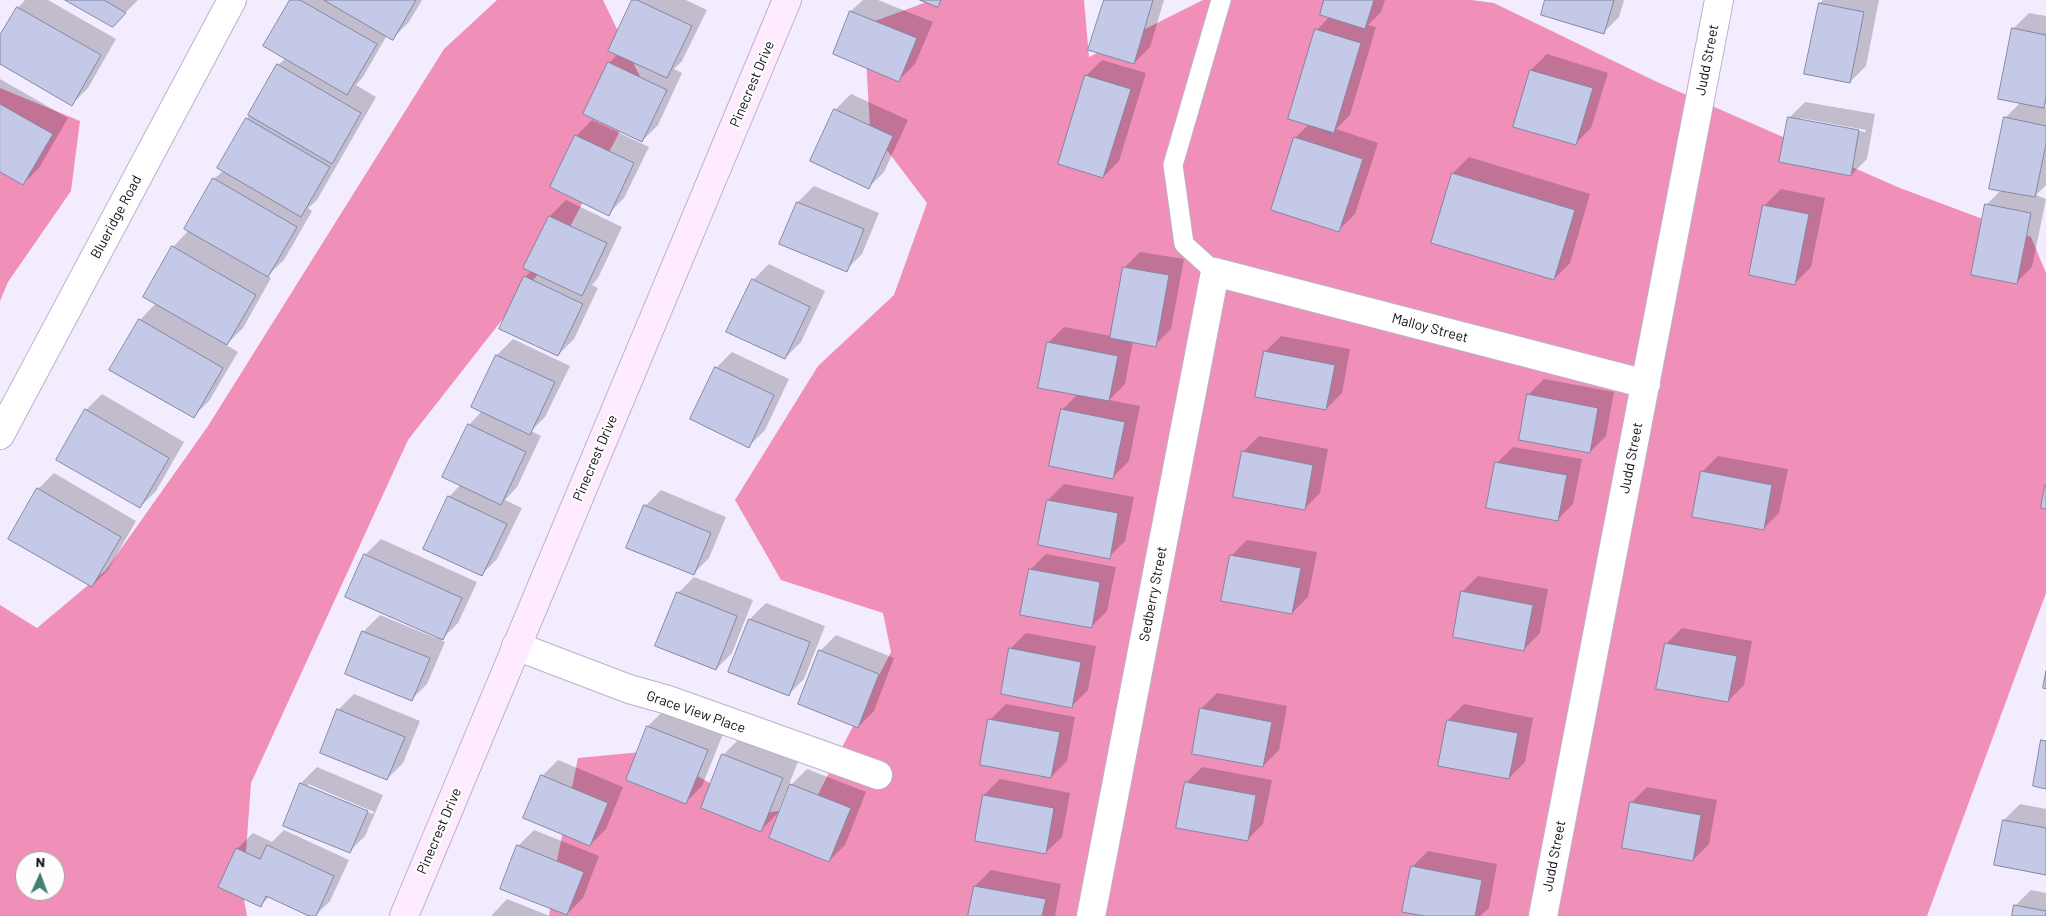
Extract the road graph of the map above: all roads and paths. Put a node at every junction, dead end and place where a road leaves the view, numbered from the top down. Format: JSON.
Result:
{"nodes":[{"id":1,"x":232,"y":0,"type":"edge"},
{"id":2,"x":787,"y":0,"type":"edge"},
{"id":3,"x":1221,"y":0,"type":"edge"},
{"id":4,"x":1719,"y":0,"type":"edge"},
{"id":5,"x":1215,"y":272,"type":"junction"},
{"id":6,"x":1646,"y":384,"type":"junction"},
{"id":7,"x":0,"y":435,"type":"edge"},
{"id":8,"x":516,"y":646,"type":"junction"},
{"id":9,"x":878,"y":775,"type":"dead end"},
{"id":10,"x":404,"y":916,"type":"edge"},
{"id":11,"x":1091,"y":916,"type":"edge"},
{"id":12,"x":1543,"y":916,"type":"edge"}],
"edges":[{"from":1,"to":7,"type":"street","name":"Blueridge Road"},
{"from":2,"to":8,"type":"street","name":"Pinecrest Drive"},
{"from":3,"to":5,"type":"lane"},
{"from":4,"to":6,"type":"street","name":"Judd Street"},
{"from":5,"to":6,"type":"street","name":"Malloy Street"},
{"from":5,"to":11,"type":"street","name":"Sedberry Street"},
{"from":6,"to":12,"type":"street","name":"Judd Street"},
{"from":8,"to":9,"type":"street","name":"Grace View Place"},
{"from":8,"to":10,"type":"street","name":"Pinecrest Drive"}]}
